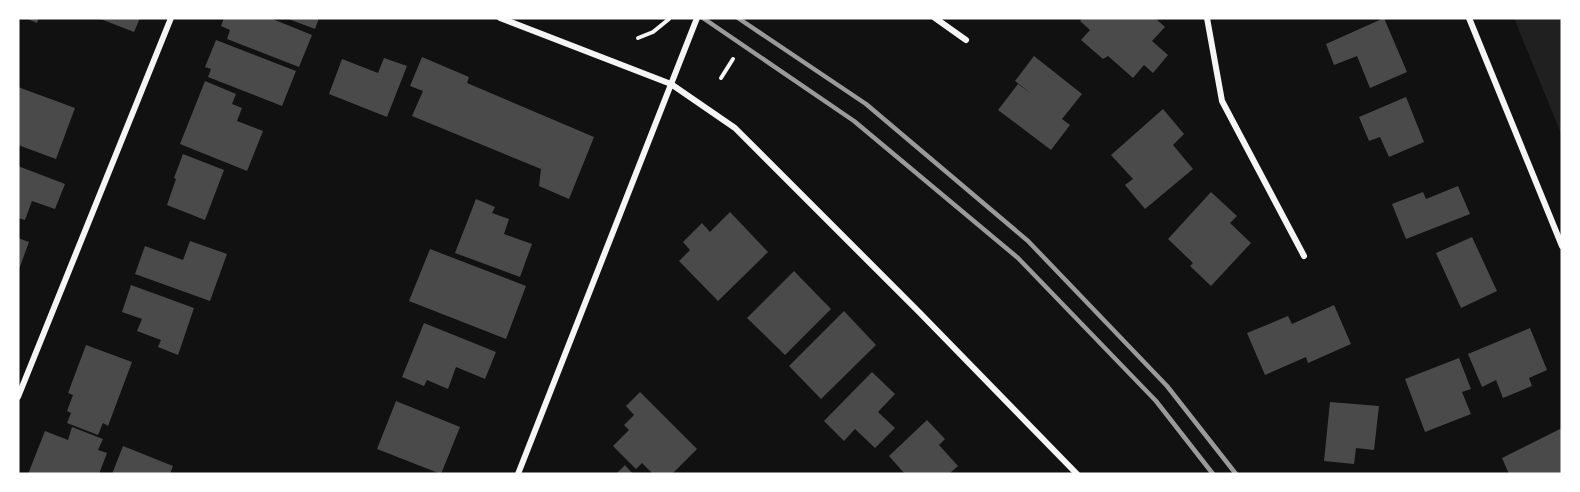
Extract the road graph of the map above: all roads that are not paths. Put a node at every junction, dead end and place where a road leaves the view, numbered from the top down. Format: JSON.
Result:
{"nodes":[{"id":1,"x":171,"y":18,"type":"edge"},
{"id":2,"x":500,"y":18,"type":"edge"},
{"id":3,"x":698,"y":18,"type":"edge"},
{"id":4,"x":935,"y":18,"type":"edge"},
{"id":5,"x":1207,"y":18,"type":"edge"},
{"id":6,"x":1469,"y":18,"type":"edge"},
{"id":7,"x":966,"y":40,"type":"dead end"},
{"id":8,"x":671,"y":84,"type":"junction"},
{"id":9,"x":1562,"y":246,"type":"edge"},
{"id":10,"x":1304,"y":256,"type":"dead end"},
{"id":11,"x":18,"y":397,"type":"edge"},
{"id":12,"x":518,"y":474,"type":"edge"},
{"id":13,"x":1077,"y":474,"type":"edge"}],
"edges":[{"from":1,"to":11,"type":"street"},
{"from":2,"to":8,"type":"street"},
{"from":3,"to":8,"type":"street"},
{"from":4,"to":7,"type":"street"},
{"from":5,"to":10,"type":"street"},
{"from":6,"to":9,"type":"street"},
{"from":8,"to":12,"type":"street"},
{"from":8,"to":13,"type":"street"}]}
